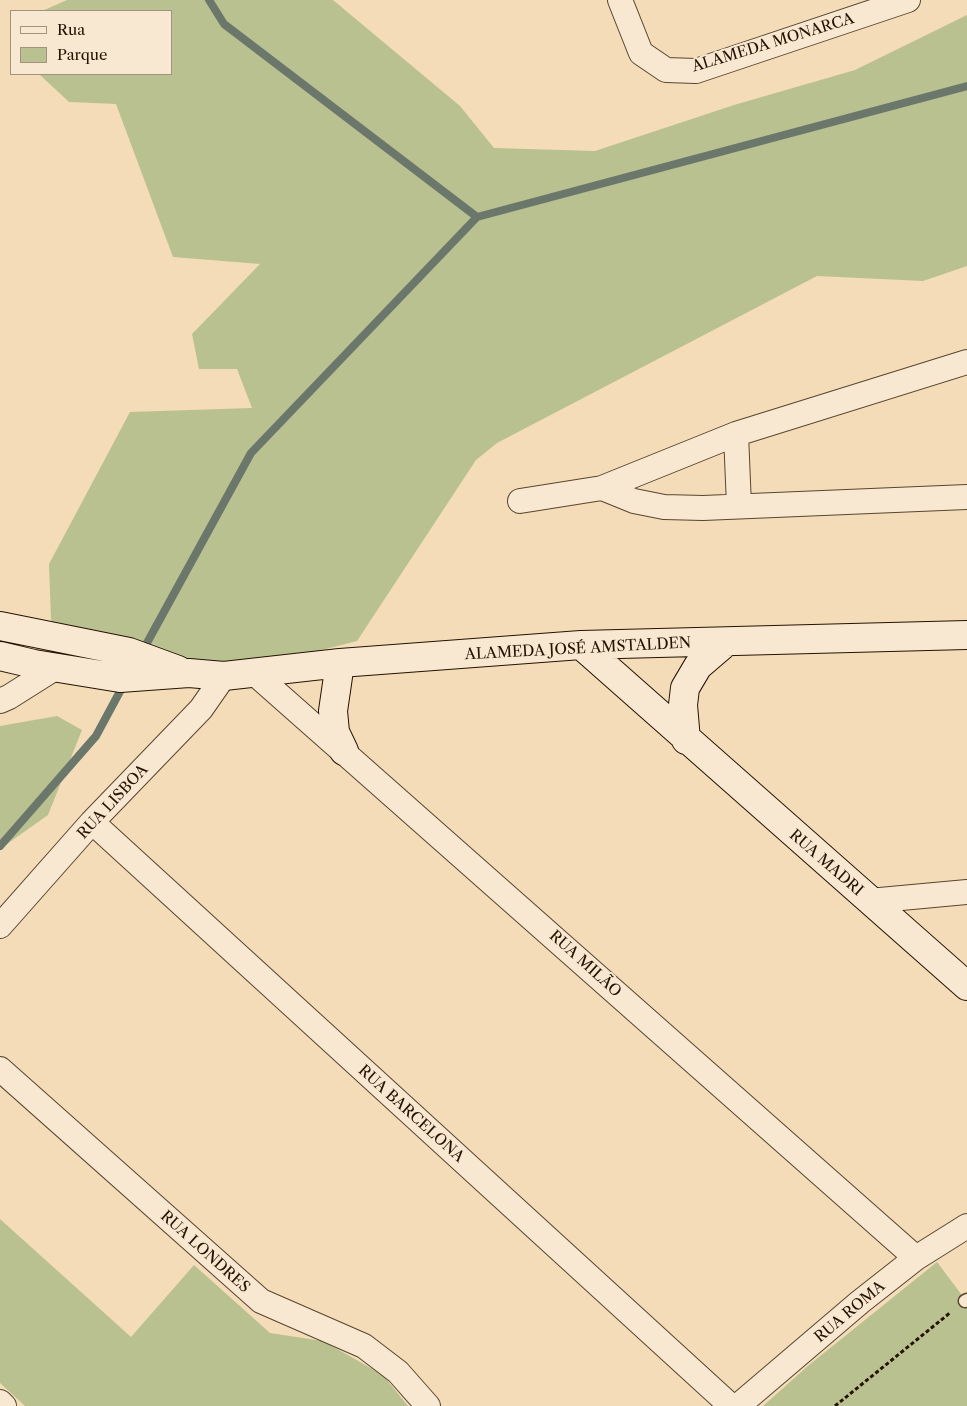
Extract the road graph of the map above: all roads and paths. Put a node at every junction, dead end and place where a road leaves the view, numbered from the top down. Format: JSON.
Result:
{"nodes":[{"id":1,"x":620,"y":0,"type":"edge"},
{"id":2,"x":904,"y":1,"type":"edge"},
{"id":3,"x":967,"y":362,"type":"edge"},
{"id":4,"x":736,"y":434,"type":"junction"},
{"id":5,"x":602,"y":488,"type":"junction"},
{"id":6,"x":967,"y":497,"type":"edge"},
{"id":7,"x":520,"y":501,"type":"dead end"},
{"id":8,"x":739,"y":506,"type":"junction"},
{"id":9,"x":0,"y":626,"type":"edge"},
{"id":10,"x":42,"y":634,"type":"junction"},
{"id":11,"x":967,"y":635,"type":"edge"},
{"id":12,"x":726,"y":642,"type":"junction"},
{"id":13,"x":581,"y":645,"type":"junction"},
{"id":14,"x":0,"y":656,"type":"edge"},
{"id":15,"x":340,"y":663,"type":"junction"},
{"id":16,"x":44,"y":666,"type":"junction"},
{"id":17,"x":253,"y":672,"type":"junction"},
{"id":18,"x":189,"y":674,"type":"junction"},
{"id":19,"x":224,"y":676,"type":"junction"},
{"id":20,"x":0,"y":701,"type":"edge"},
{"id":21,"x":686,"y":740,"type":"junction"},
{"id":22,"x":344,"y":751,"type":"junction"},
{"id":23,"x":92,"y":822,"type":"junction"},
{"id":24,"x":967,"y":892,"type":"edge"},
{"id":25,"x":869,"y":901,"type":"junction"},
{"id":26,"x":0,"y":926,"type":"edge"},
{"id":27,"x":967,"y":986,"type":"edge"},
{"id":28,"x":0,"y":1069,"type":"edge"},
{"id":29,"x":967,"y":1226,"type":"edge"},
{"id":30,"x":916,"y":1258,"type":"junction"},
{"id":31,"x":966,"y":1301,"type":"edge"},
{"id":32,"x":0,"y":1402,"type":"edge"},
{"id":33,"x":4,"y":1406,"type":"edge"},
{"id":34,"x":428,"y":1406,"type":"edge"},
{"id":35,"x":730,"y":1406,"type":"edge"},
{"id":36,"x":738,"y":1406,"type":"edge"},
{"id":37,"x":835,"y":1406,"type":"edge"}],
"edges":[{"from":1,"to":2,"type":"street","name":"ALAMEDA MONARCA"},
{"from":3,"to":4,"type":"street"},
{"from":4,"to":5,"type":"street"},
{"from":4,"to":8,"type":"street"},
{"from":5,"to":7,"type":"street"},
{"from":5,"to":8,"type":"street"},
{"from":6,"to":8,"type":"street"},
{"from":9,"to":10,"type":"street","name":"ALAMEDA JOSÉ AMSTALDEN"},
{"from":10,"to":16,"type":"street"},
{"from":10,"to":18,"type":"street","name":"ALAMEDA JOSÉ AMSTALDEN"},
{"from":11,"to":12,"type":"street","name":"ALAMEDA JOSÉ AMSTALDEN"},
{"from":12,"to":13,"type":"street","name":"ALAMEDA JOSÉ AMSTALDEN"},
{"from":12,"to":21,"type":"street"},
{"from":13,"to":15,"type":"street","name":"ALAMEDA JOSÉ AMSTALDEN"},
{"from":13,"to":21,"type":"street","name":"RUA MADRI"},
{"from":14,"to":16,"type":"street","name":"ALAMEDA JOSÉ AMSTALDEN"},
{"from":15,"to":17,"type":"street","name":"ALAMEDA JOSÉ AMSTALDEN"},
{"from":15,"to":22,"type":"street"},
{"from":16,"to":18,"type":"street","name":"ALAMEDA JOSÉ AMSTALDEN"},
{"from":16,"to":20,"type":"street"},
{"from":17,"to":19,"type":"street","name":"ALAMEDA JOSÉ AMSTALDEN"},
{"from":17,"to":22,"type":"street","name":"RUA MILÃO"},
{"from":18,"to":19,"type":"street","name":"ALAMEDA JOSÉ AMSTALDEN"},
{"from":19,"to":23,"type":"street","name":"RUA LISBOA"},
{"from":21,"to":25,"type":"street","name":"RUA MADRI"},
{"from":22,"to":30,"type":"street","name":"RUA MILÃO"},
{"from":23,"to":26,"type":"street","name":"RUA LISBOA"},
{"from":23,"to":35,"type":"street","name":"RUA BARCELONA"},
{"from":24,"to":25,"type":"street"},
{"from":25,"to":27,"type":"street","name":"RUA MADRI"},
{"from":28,"to":34,"type":"street","name":"RUA LONDRES"},
{"from":29,"to":30,"type":"street","name":"RUA ROMA"},
{"from":30,"to":36,"type":"street","name":"RUA ROMA"},
{"from":31,"to":37,"type":"path"},
{"from":32,"to":33,"type":"street"}]}
